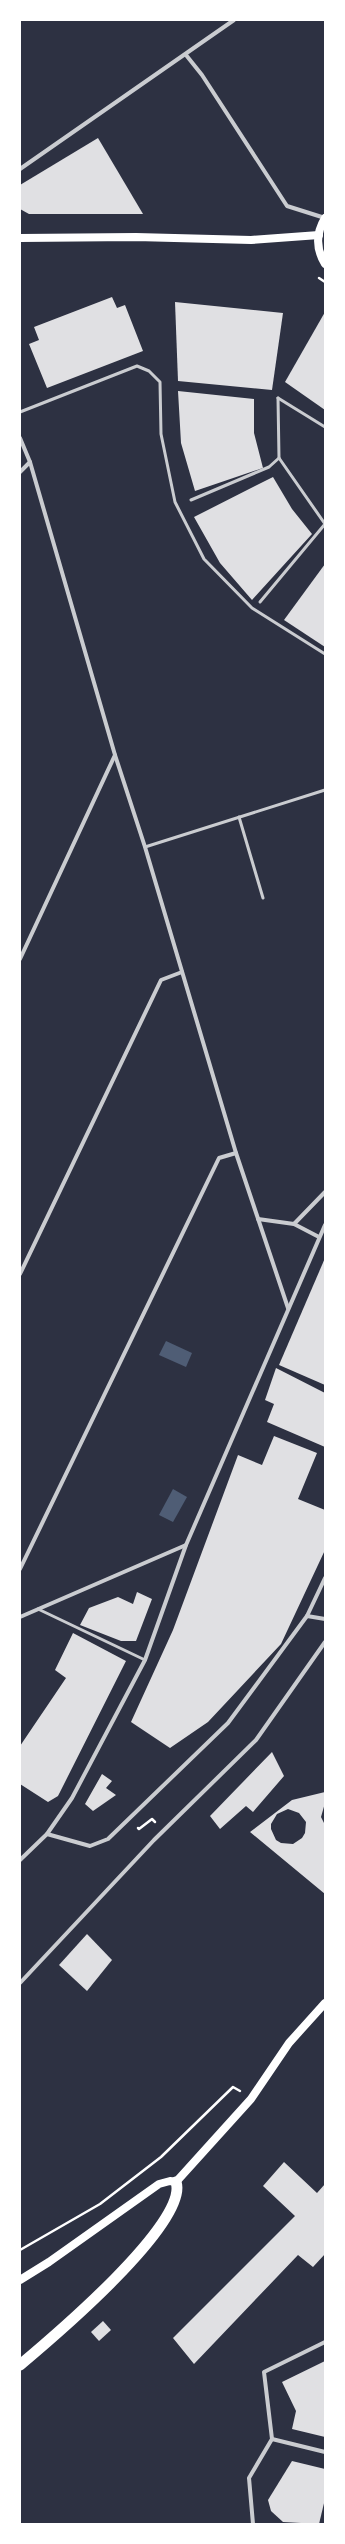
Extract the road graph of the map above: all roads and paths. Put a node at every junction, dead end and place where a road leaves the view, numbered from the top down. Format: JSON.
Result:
{"nodes":[{"id":1,"x":234,"y":20,"type":"edge"},
{"id":2,"x":186,"y":55,"type":"junction"},
{"id":3,"x":20,"y":169,"type":"edge"},
{"id":4,"x":325,"y":218,"type":"edge"},
{"id":5,"x":20,"y":233,"type":"edge"},
{"id":6,"x":319,"y":235,"type":"junction"},
{"id":7,"x":24,"y":238,"type":"edge"},
{"id":8,"x":325,"y":264,"type":"edge"},
{"id":9,"x":20,"y":412,"type":"edge"},
{"id":10,"x":325,"y":427,"type":"edge"},
{"id":11,"x":20,"y":438,"type":"edge"},
{"id":12,"x":279,"y":458,"type":"junction"},
{"id":13,"x":30,"y":462,"type":"junction"},
{"id":14,"x":20,"y":472,"type":"edge"},
{"id":15,"x":191,"y":500,"type":"dead end"},
{"id":16,"x":325,"y":524,"type":"edge"},
{"id":17,"x":260,"y":602,"type":"dead end"},
{"id":18,"x":325,"y":654,"type":"edge"},
{"id":19,"x":115,"y":755,"type":"junction"},
{"id":20,"x":325,"y":790,"type":"edge"},
{"id":21,"x":239,"y":817,"type":"junction"},
{"id":22,"x":145,"y":847,"type":"junction"},
{"id":23,"x":263,"y":898,"type":"dead end"},
{"id":24,"x":22,"y":951,"type":"edge"},
{"id":25,"x":20,"y":959,"type":"edge"},
{"id":26,"x":182,"y":972,"type":"junction"},
{"id":27,"x":236,"y":1153,"type":"junction"},
{"id":28,"x":325,"y":1192,"type":"edge"},
{"id":29,"x":258,"y":1219,"type":"junction"},
{"id":30,"x":294,"y":1224,"type":"junction"},
{"id":31,"x":325,"y":1225,"type":"edge"},
{"id":32,"x":319,"y":1237,"type":"junction"},
{"id":33,"x":20,"y":1274,"type":"edge"},
{"id":34,"x":288,"y":1308,"type":"junction"},
{"id":35,"x":186,"y":1545,"type":"junction"},
{"id":36,"x":20,"y":1569,"type":"edge"},
{"id":37,"x":325,"y":1578,"type":"edge"},
{"id":38,"x":38,"y":1609,"type":"junction"},
{"id":39,"x":20,"y":1616,"type":"edge"},
{"id":40,"x":307,"y":1616,"type":"junction"},
{"id":41,"x":325,"y":1619,"type":"edge"},
{"id":42,"x":325,"y":1642,"type":"edge"},
{"id":43,"x":145,"y":1660,"type":"junction"},
{"id":44,"x":129,"y":1818,"type":"junction"},
{"id":45,"x":47,"y":1834,"type":"junction"},
{"id":46,"x":154,"y":1840,"type":"junction"},
{"id":47,"x":20,"y":1860,"type":"edge"},
{"id":48,"x":20,"y":1983,"type":"edge"},
{"id":49,"x":325,"y":2003,"type":"edge"},
{"id":50,"x":251,"y":2099,"type":"junction"},
{"id":51,"x":176,"y":2182,"type":"junction"},
{"id":52,"x":20,"y":2250,"type":"edge"},
{"id":53,"x":20,"y":2280,"type":"edge"},
{"id":54,"x":325,"y":2342,"type":"edge"},
{"id":55,"x":20,"y":2365,"type":"edge"},
{"id":56,"x":272,"y":2439,"type":"junction"},
{"id":57,"x":325,"y":2452,"type":"edge"},
{"id":58,"x":253,"y":2524,"type":"edge"}],
"edges":[{"from":1,"to":2,"type":"street"},
{"from":2,"to":3,"type":"street"},
{"from":2,"to":4,"type":"street"},
{"from":4,"to":6,"type":"main road"},
{"from":5,"to":7,"type":"main road"},
{"from":6,"to":7,"type":"main road"},
{"from":6,"to":8,"type":"main road"},
{"from":9,"to":18,"type":"lane"},
{"from":10,"to":12,"type":"lane"},
{"from":11,"to":13,"type":"street"},
{"from":12,"to":15,"type":"lane"},
{"from":12,"to":16,"type":"lane"},
{"from":13,"to":14,"type":"street"},
{"from":13,"to":19,"type":"street"},
{"from":16,"to":17,"type":"lane"},
{"from":19,"to":22,"type":"street"},
{"from":19,"to":24,"type":"street"},
{"from":20,"to":21,"type":"lane"},
{"from":21,"to":22,"type":"lane"},
{"from":21,"to":23,"type":"lane"},
{"from":22,"to":26,"type":"street"},
{"from":24,"to":25,"type":"street"},
{"from":26,"to":27,"type":"street"},
{"from":26,"to":33,"type":"street"},
{"from":27,"to":29,"type":"street"},
{"from":27,"to":36,"type":"street"},
{"from":28,"to":30,"type":"street"},
{"from":29,"to":30,"type":"street"},
{"from":29,"to":34,"type":"street"},
{"from":30,"to":32,"type":"street"},
{"from":31,"to":32,"type":"street"},
{"from":32,"to":34,"type":"street"},
{"from":34,"to":35,"type":"street"},
{"from":35,"to":38,"type":"street"},
{"from":35,"to":43,"type":"street"},
{"from":37,"to":40,"type":"street"},
{"from":38,"to":39,"type":"street"},
{"from":38,"to":43,"type":"lane"},
{"from":40,"to":41,"type":"street"},
{"from":40,"to":44,"type":"street"},
{"from":42,"to":46,"type":"street"},
{"from":43,"to":45,"type":"street"},
{"from":44,"to":45,"type":"street"},
{"from":44,"to":46,"type":"path"},
{"from":45,"to":47,"type":"street"},
{"from":46,"to":48,"type":"street"},
{"from":49,"to":50,"type":"main road"},
{"from":50,"to":51,"type":"main road"},
{"from":50,"to":52,"type":"path"},
{"from":51,"to":53,"type":"main road"},
{"from":51,"to":55,"type":"highway"},
{"from":54,"to":56,"type":"street"},
{"from":56,"to":57,"type":"street"},
{"from":56,"to":58,"type":"street"}]}
